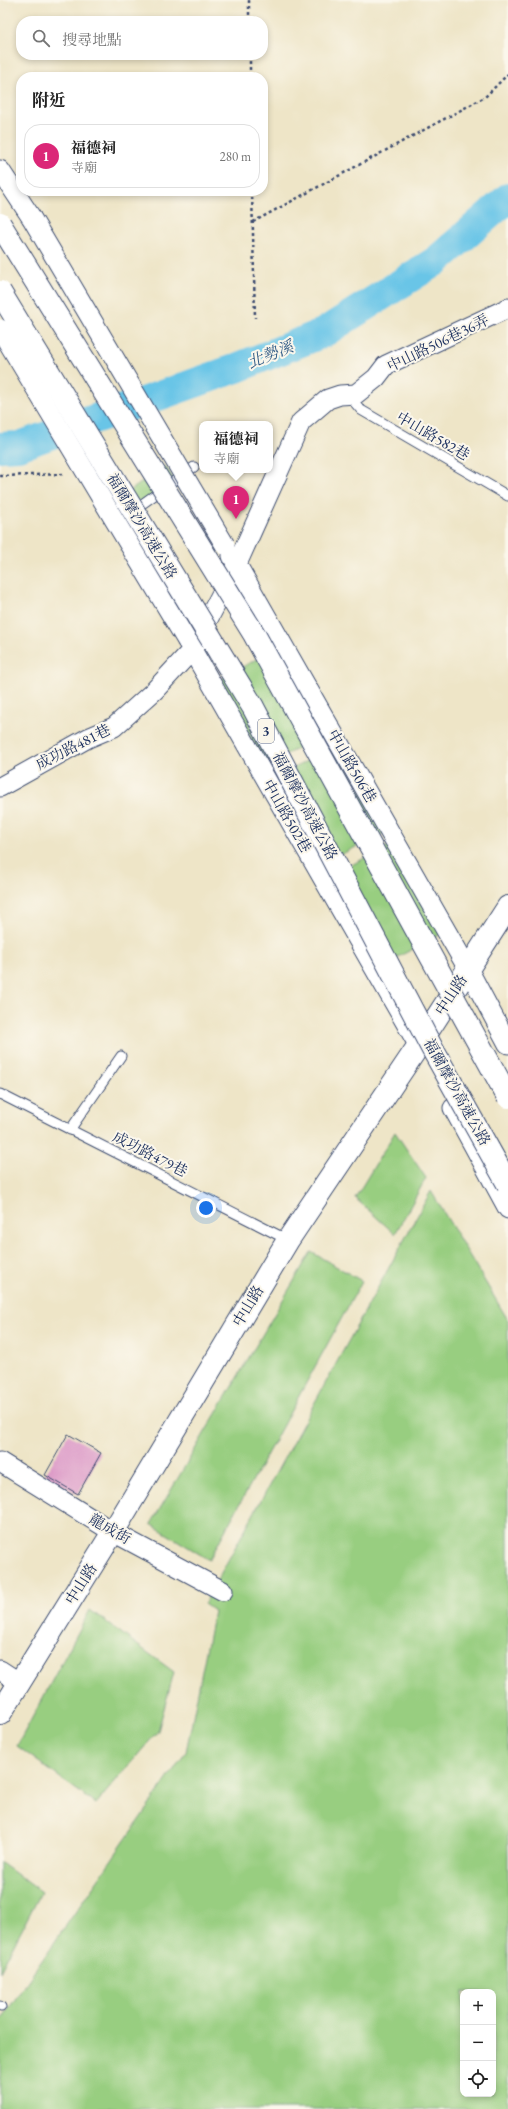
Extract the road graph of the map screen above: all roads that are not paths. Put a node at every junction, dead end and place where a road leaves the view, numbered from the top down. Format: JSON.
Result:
{"nodes":[{"id":1,"x":0,"y":170,"type":"edge"},
{"id":2,"x":16,"y":194,"type":"edge"},
{"id":3,"x":17,"y":196,"type":"edge"},
{"id":4,"x":0,"y":224,"type":"edge"},
{"id":5,"x":0,"y":292,"type":"edge"},
{"id":6,"x":508,"y":308,"type":"edge"},
{"id":7,"x":0,"y":330,"type":"edge"},
{"id":8,"x":348,"y":395,"type":"junction"},
{"id":9,"x":194,"y":467,"type":"dead end"},
{"id":10,"x":508,"y":496,"type":"edge"},
{"id":11,"x":237,"y":564,"type":"junction"},
{"id":12,"x":188,"y":649,"type":"junction"},
{"id":13,"x":0,"y":787,"type":"edge"},
{"id":14,"x":508,"y":907,"type":"edge"},
{"id":15,"x":468,"y":969,"type":"junction"},
{"id":16,"x":508,"y":1044,"type":"edge"},
{"id":17,"x":419,"y":1045,"type":"junction"},
{"id":18,"x":121,"y":1056,"type":"dead end"},
{"id":19,"x":0,"y":1094,"type":"edge"},
{"id":20,"x":508,"y":1097,"type":"edge"},
{"id":21,"x":70,"y":1130,"type":"junction"},
{"id":22,"x":508,"y":1184,"type":"edge"},
{"id":23,"x":508,"y":1209,"type":"edge"},
{"id":24,"x":288,"y":1240,"type":"junction"},
{"id":25,"x":0,"y":1462,"type":"edge"},
{"id":26,"x":113,"y":1532,"type":"junction"},
{"id":27,"x":223,"y":1591,"type":"dead end"},
{"id":28,"x":0,"y":1670,"type":"edge"},
{"id":29,"x":20,"y":1683,"type":"junction"},
{"id":30,"x":0,"y":1714,"type":"edge"}],
"edges":[{"from":1,"to":2,"type":"street","name":"中山路506巷","bridge":true},
{"from":3,"to":11,"type":"street","name":"中山路506巷","bridge":true},
{"from":4,"to":20,"type":"main road","bridge":true},
{"from":5,"to":22,"type":"main road","name":"福爾摩沙高速公路","number":"3","bridge":true},
{"from":6,"to":8,"type":"street","name":"中山路506巷36弄"},
{"from":7,"to":12,"type":"street","name":"中山路502巷","bridge":true},
{"from":8,"to":10,"type":"lane","name":"中山路582巷"},
{"from":8,"to":11,"type":"street","name":"中山路506巷36弄"},
{"from":9,"to":12,"type":"lane"},
{"from":11,"to":12,"type":"street","name":"成功路481巷"},
{"from":11,"to":15,"type":"street","name":"中山路506巷"},
{"from":12,"to":13,"type":"street","name":"成功路481巷"},
{"from":12,"to":17,"type":"street","name":"中山路502巷"},
{"from":14,"to":15,"type":"main road","name":"中山路"},
{"from":15,"to":16,"type":"street","name":"中山路506巷"},
{"from":15,"to":17,"type":"main road","name":"中山路"},
{"from":17,"to":23,"type":"street","name":"中山路502巷"},
{"from":17,"to":24,"type":"main road","name":"中山路"},
{"from":18,"to":21,"type":"lane"},
{"from":19,"to":21,"type":"lane","name":"成功路479巷"},
{"from":21,"to":24,"type":"lane","name":"成功路479巷"},
{"from":24,"to":26,"type":"main road","name":"中山路"},
{"from":25,"to":26,"type":"street","name":"龍成街"},
{"from":26,"to":27,"type":"street","name":"龍成街"},
{"from":26,"to":29,"type":"main road","name":"中山路"},
{"from":28,"to":29,"type":"street"},
{"from":29,"to":30,"type":"main road","name":"中山路"}]}
